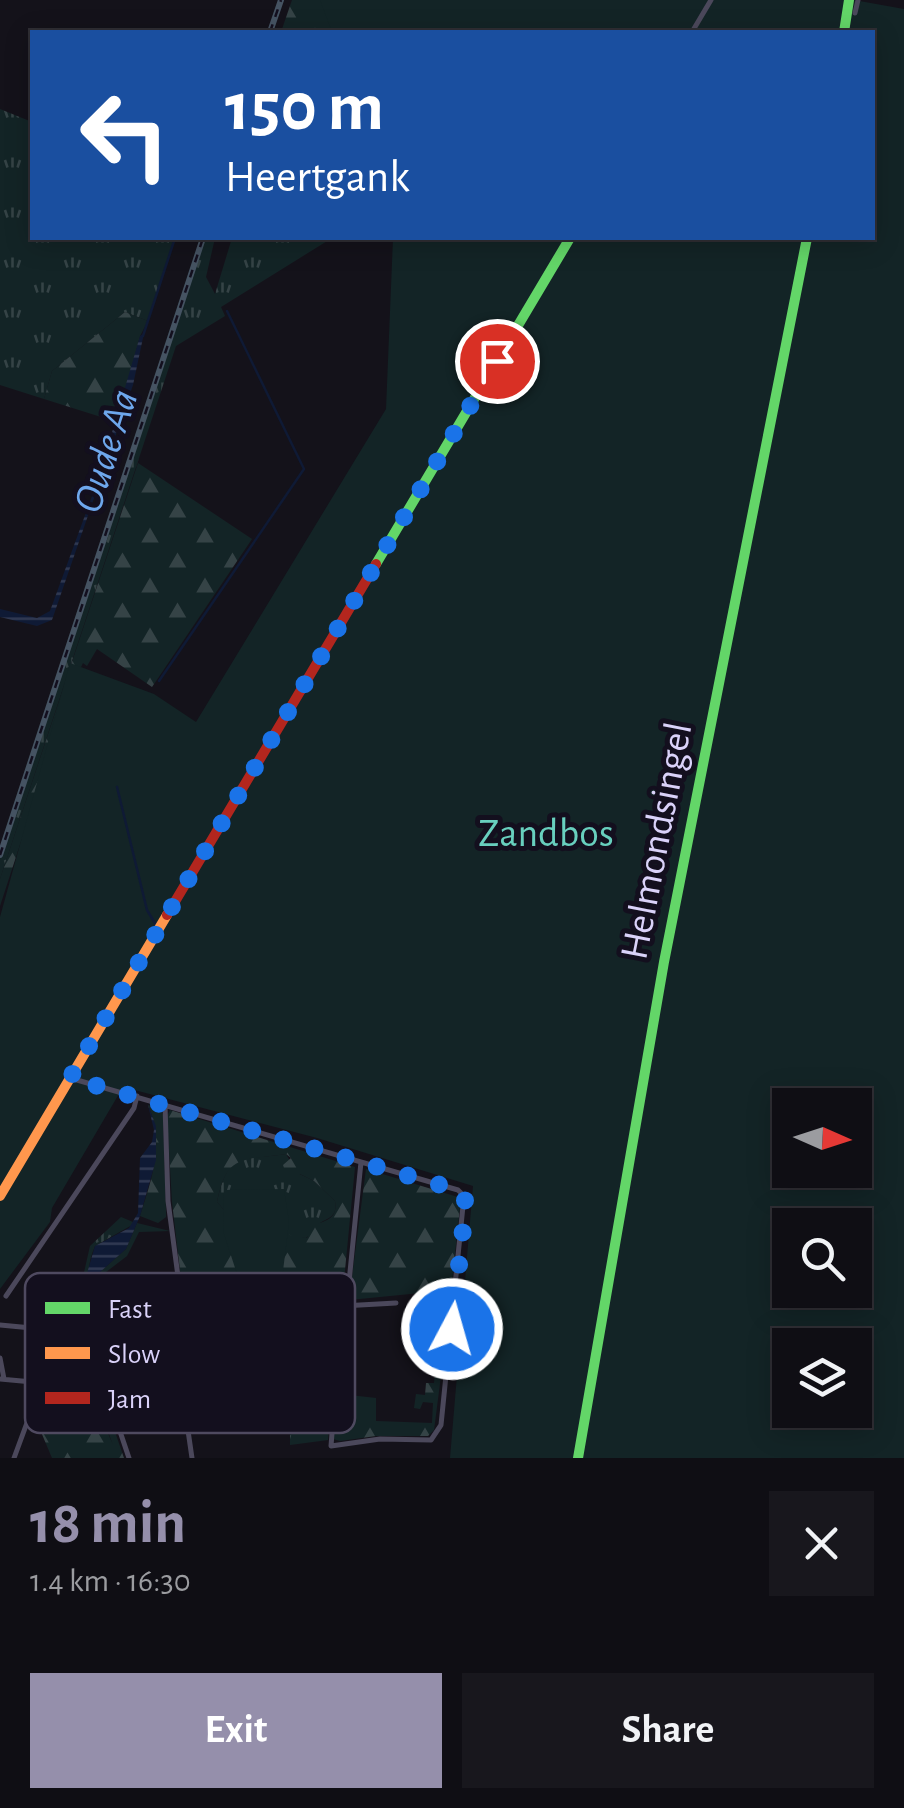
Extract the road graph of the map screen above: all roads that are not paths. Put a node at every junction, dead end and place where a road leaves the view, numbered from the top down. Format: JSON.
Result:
{"nodes":[{"id":1,"x":711,"y":0,"type":"edge"},
{"id":2,"x":849,"y":0,"type":"edge"},
{"id":3,"x":858,"y":0,"type":"edge"},
{"id":4,"x":855,"y":13,"type":"dead end"},
{"id":5,"x":693,"y":30,"type":"edge"},
{"id":6,"x":844,"y":30,"type":"edge"},
{"id":7,"x":569,"y":240,"type":"edge"},
{"id":8,"x":807,"y":240,"type":"edge"},
{"id":9,"x":70,"y":1078,"type":"junction"},
{"id":10,"x":137,"y":1096,"type":"junction"},
{"id":11,"x":165,"y":1105,"type":"junction"},
{"id":12,"x":361,"y":1162,"type":"junction"},
{"id":13,"x":0,"y":1196,"type":"edge"},
{"id":14,"x":178,"y":1273,"type":"edge"},
{"id":15,"x":350,"y":1273,"type":"edge"},
{"id":16,"x":6,"y":1296,"type":"dead end"},
{"id":17,"x":396,"y":1303,"type":"dead end"},
{"id":18,"x":355,"y":1307,"type":"edge"},
{"id":19,"x":0,"y":1326,"type":"edge"},
{"id":20,"x":25,"y":1328,"type":"edge"},
{"id":21,"x":0,"y":1358,"type":"edge"},
{"id":22,"x":2,"y":1379,"type":"edge"},
{"id":23,"x":25,"y":1428,"type":"edge"},
{"id":24,"x":121,"y":1433,"type":"edge"},
{"id":25,"x":188,"y":1433,"type":"edge"},
{"id":26,"x":332,"y":1433,"type":"edge"},
{"id":27,"x":14,"y":1458,"type":"edge"},
{"id":28,"x":129,"y":1458,"type":"edge"},
{"id":29,"x":192,"y":1458,"type":"edge"},
{"id":30,"x":578,"y":1458,"type":"edge"}],
"edges":[{"from":1,"to":5,"type":"street"},
{"from":2,"to":6,"type":"main road"},
{"from":3,"to":4,"type":"street"},
{"from":7,"to":9,"type":"main road"},
{"from":8,"to":30,"type":"main road","name":"Helmondsingel"},
{"from":9,"to":10,"type":"street"},
{"from":9,"to":13,"type":"main road"},
{"from":10,"to":11,"type":"street"},
{"from":10,"to":16,"type":"street"},
{"from":11,"to":12,"type":"street"},
{"from":11,"to":14,"type":"street"},
{"from":12,"to":15,"type":"street"},
{"from":12,"to":26,"type":"street"},
{"from":17,"to":18,"type":"street"},
{"from":19,"to":20,"type":"street"},
{"from":21,"to":22,"type":"street"},
{"from":23,"to":27,"type":"street"},
{"from":24,"to":28,"type":"street"},
{"from":25,"to":29,"type":"street"}]}
